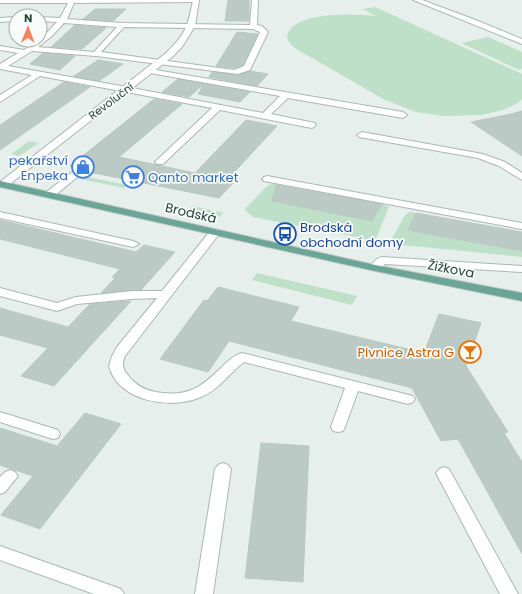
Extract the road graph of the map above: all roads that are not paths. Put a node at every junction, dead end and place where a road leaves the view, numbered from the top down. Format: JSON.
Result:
{"nodes":[{"id":1,"x":31,"y":0,"type":"edge"},
{"id":2,"x":71,"y":0,"type":"edge"},
{"id":3,"x":196,"y":0,"type":"edge"},
{"id":4,"x":255,"y":0,"type":"edge"},
{"id":5,"x":416,"y":0,"type":"edge"},
{"id":6,"x":0,"y":1,"type":"edge"},
{"id":7,"x":48,"y":19,"type":"edge"},
{"id":8,"x":63,"y":20,"type":"junction"},
{"id":9,"x":122,"y":25,"type":"junction"},
{"id":10,"x":191,"y":26,"type":"junction"},
{"id":11,"x":253,"y":27,"type":"junction"},
{"id":12,"x":522,"y":42,"type":"edge"},
{"id":13,"x":0,"y":48,"type":"edge"},
{"id":14,"x":28,"y":50,"type":"junction"},
{"id":15,"x":96,"y":54,"type":"junction"},
{"id":16,"x":160,"y":63,"type":"junction"},
{"id":17,"x":1,"y":67,"type":"edge"},
{"id":18,"x":150,"y":71,"type":"junction"},
{"id":19,"x":40,"y":73,"type":"junction"},
{"id":20,"x":127,"y":89,"type":"junction"},
{"id":21,"x":286,"y":95,"type":"junction"},
{"id":22,"x":0,"y":99,"type":"edge"},
{"id":23,"x":218,"y":107,"type":"junction"},
{"id":24,"x":403,"y":115,"type":"dead end"},
{"id":25,"x":266,"y":116,"type":"junction"},
{"id":26,"x":312,"y":125,"type":"dead end"},
{"id":27,"x":362,"y":135,"type":"dead end"},
{"id":28,"x":160,"y":162,"type":"dead end"},
{"id":29,"x":78,"y":172,"type":"dead end"},
{"id":30,"x":522,"y":177,"type":"edge"},
{"id":31,"x":266,"y":179,"type":"dead end"},
{"id":32,"x":1,"y":184,"type":"edge"},
{"id":33,"x":49,"y":195,"type":"junction"},
{"id":34,"x":0,"y":215,"type":"edge"},
{"id":35,"x":522,"y":226,"type":"edge"},
{"id":36,"x":215,"y":232,"type":"junction"},
{"id":37,"x":133,"y":244,"type":"dead end"},
{"id":38,"x":375,"y":268,"type":"junction"},
{"id":39,"x":522,"y":270,"type":"edge"},
{"id":40,"x":0,"y":292,"type":"edge"},
{"id":41,"x":166,"y":294,"type":"junction"},
{"id":42,"x":522,"y":297,"type":"edge"},
{"id":43,"x":353,"y":385,"type":"junction"},
{"id":44,"x":408,"y":399,"type":"dead end"},
{"id":45,"x":0,"y":417,"type":"edge"},
{"id":46,"x":338,"y":427,"type":"dead end"},
{"id":47,"x":53,"y":434,"type":"dead end"},
{"id":48,"x":223,"y":470,"type":"dead end"},
{"id":49,"x":444,"y":473,"type":"dead end"},
{"id":50,"x":0,"y":553,"type":"edge"},
{"id":51,"x":115,"y":594,"type":"edge"},
{"id":52,"x":204,"y":594,"type":"edge"},
{"id":53,"x":509,"y":594,"type":"edge"}],
"edges":[{"from":1,"to":2,"type":"street"},
{"from":1,"to":6,"type":"street"},
{"from":2,"to":3,"type":"street"},
{"from":2,"to":8,"type":"street"},
{"from":3,"to":10,"type":"street","name":"Revoluční"},
{"from":4,"to":11,"type":"street"},
{"from":5,"to":12,"type":"street"},
{"from":7,"to":8,"type":"street"},
{"from":8,"to":9,"type":"street"},
{"from":8,"to":14,"type":"street"},
{"from":9,"to":10,"type":"street"},
{"from":9,"to":15,"type":"street"},
{"from":10,"to":11,"type":"street"},
{"from":10,"to":16,"type":"street","name":"Revoluční"},
{"from":11,"to":16,"type":"street"},
{"from":13,"to":14,"type":"street"},
{"from":14,"to":15,"type":"street"},
{"from":14,"to":17,"type":"street"},
{"from":15,"to":16,"type":"street"},
{"from":16,"to":18,"type":"street","name":"Revoluční"},
{"from":17,"to":19,"type":"street"},
{"from":18,"to":20,"type":"street","name":"Revoluční"},
{"from":18,"to":21,"type":"street"},
{"from":19,"to":20,"type":"street"},
{"from":19,"to":22,"type":"street"},
{"from":20,"to":23,"type":"street"},
{"from":20,"to":32,"type":"street","name":"Revoluční"},
{"from":21,"to":24,"type":"street"},
{"from":21,"to":25,"type":"street"},
{"from":23,"to":25,"type":"street"},
{"from":23,"to":28,"type":"street"},
{"from":25,"to":26,"type":"street"},
{"from":27,"to":30,"type":"street"},
{"from":29,"to":33,"type":"street"},
{"from":31,"to":35,"type":"street"},
{"from":32,"to":33,"type":"main road","name":"Brodská"},
{"from":33,"to":36,"type":"main road","name":"Brodská"},
{"from":34,"to":37,"type":"street"},
{"from":36,"to":38,"type":"main road","name":"Brodská"},
{"from":36,"to":41,"type":"street"},
{"from":38,"to":39,"type":"street"},
{"from":38,"to":42,"type":"main road","name":"Žižkova"},
{"from":40,"to":41,"type":"street"},
{"from":41,"to":43,"type":"street"},
{"from":43,"to":44,"type":"street"},
{"from":43,"to":46,"type":"street"},
{"from":45,"to":47,"type":"street"},
{"from":48,"to":52,"type":"street"},
{"from":49,"to":53,"type":"street"},
{"from":50,"to":51,"type":"street"}]}
